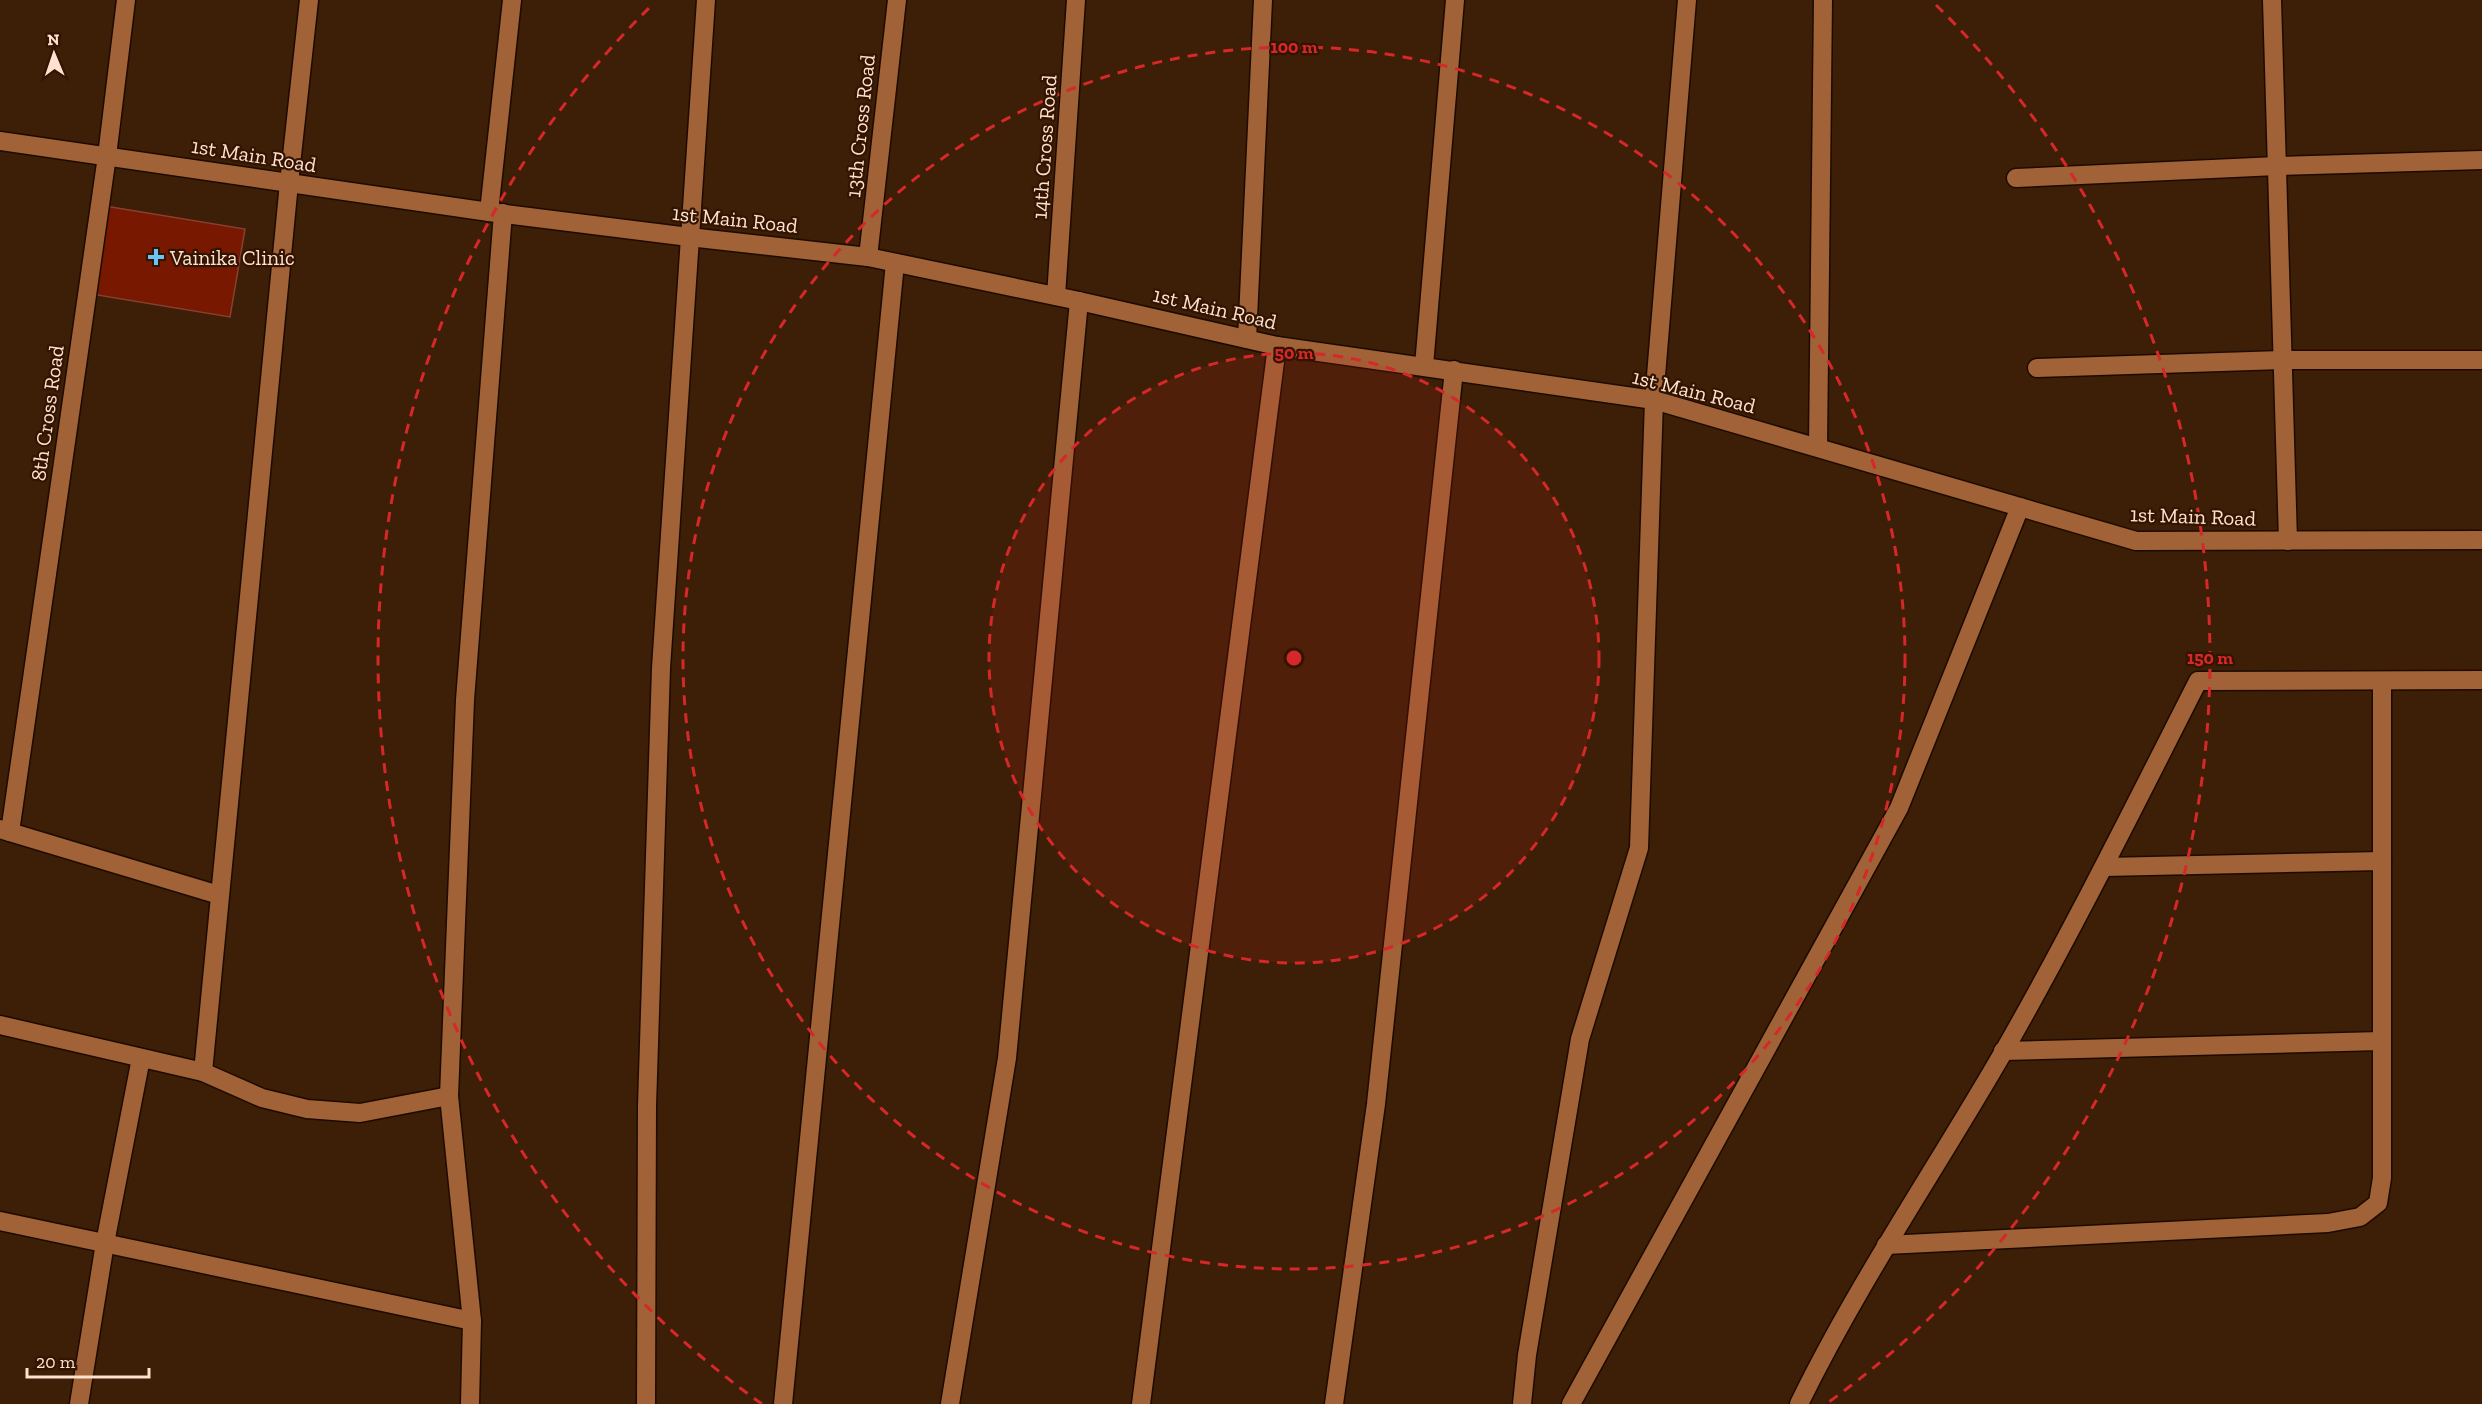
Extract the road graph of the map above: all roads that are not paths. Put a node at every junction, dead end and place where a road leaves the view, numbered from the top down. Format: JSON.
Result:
{"nodes":[{"id":1,"x":126,"y":0,"type":"edge"},
{"id":2,"x":309,"y":0,"type":"edge"},
{"id":3,"x":512,"y":0,"type":"edge"},
{"id":4,"x":706,"y":0,"type":"edge"},
{"id":5,"x":897,"y":0,"type":"edge"},
{"id":6,"x":1076,"y":0,"type":"edge"},
{"id":7,"x":1263,"y":0,"type":"edge"},
{"id":8,"x":1455,"y":0,"type":"edge"},
{"id":9,"x":1688,"y":0,"type":"edge"},
{"id":10,"x":1823,"y":0,"type":"edge"},
{"id":11,"x":2272,"y":0,"type":"edge"},
{"id":12,"x":0,"y":141,"type":"edge"},
{"id":13,"x":107,"y":156,"type":"junction"},
{"id":14,"x":2482,"y":160,"type":"edge"},
{"id":15,"x":2277,"y":166,"type":"junction"},
{"id":16,"x":2016,"y":178,"type":"dead end"},
{"id":17,"x":289,"y":183,"type":"junction"},
{"id":18,"x":496,"y":212,"type":"junction"},
{"id":19,"x":689,"y":237,"type":"junction"},
{"id":20,"x":868,"y":257,"type":"junction"},
{"id":21,"x":895,"y":263,"type":"junction"},
{"id":22,"x":1056,"y":296,"type":"junction"},
{"id":23,"x":1079,"y":301,"type":"junction"},
{"id":24,"x":1247,"y":339,"type":"junction"},
{"id":25,"x":1277,"y":346,"type":"junction"},
{"id":26,"x":2282,"y":360,"type":"junction"},
{"id":27,"x":2482,"y":360,"type":"edge"},
{"id":28,"x":1424,"y":366,"type":"junction"},
{"id":29,"x":2037,"y":368,"type":"dead end"},
{"id":30,"x":1454,"y":370,"type":"junction"},
{"id":31,"x":1654,"y":400,"type":"junction"},
{"id":32,"x":1818,"y":447,"type":"junction"},
{"id":33,"x":2020,"y":507,"type":"junction"},
{"id":34,"x":2288,"y":540,"type":"junction"},
{"id":35,"x":2482,"y":540,"type":"edge"},
{"id":36,"x":2482,"y":680,"type":"edge"},
{"id":37,"x":2382,"y":681,"type":"junction"},
{"id":38,"x":5,"y":830,"type":"edge"},
{"id":39,"x":2382,"y":861,"type":"junction"},
{"id":40,"x":2104,"y":867,"type":"junction"},
{"id":41,"x":219,"y":895,"type":"junction"},
{"id":42,"x":0,"y":1025,"type":"edge"},
{"id":43,"x":2381,"y":1041,"type":"junction"},
{"id":44,"x":2003,"y":1051,"type":"junction"},
{"id":45,"x":141,"y":1058,"type":"junction"},
{"id":46,"x":203,"y":1072,"type":"junction"},
{"id":47,"x":449,"y":1096,"type":"junction"},
{"id":48,"x":0,"y":1221,"type":"edge"},
{"id":49,"x":105,"y":1244,"type":"junction"},
{"id":50,"x":1886,"y":1245,"type":"junction"},
{"id":51,"x":472,"y":1321,"type":"junction"},
{"id":52,"x":79,"y":1404,"type":"edge"},
{"id":53,"x":470,"y":1404,"type":"edge"},
{"id":54,"x":646,"y":1404,"type":"edge"},
{"id":55,"x":783,"y":1404,"type":"edge"},
{"id":56,"x":950,"y":1404,"type":"edge"},
{"id":57,"x":1142,"y":1404,"type":"edge"},
{"id":58,"x":1334,"y":1404,"type":"edge"},
{"id":59,"x":1522,"y":1404,"type":"edge"},
{"id":60,"x":1571,"y":1404,"type":"edge"},
{"id":61,"x":1799,"y":1404,"type":"edge"}],
"edges":[{"from":1,"to":13,"type":"street","name":"8th Cross Road"},
{"from":2,"to":17,"type":"street"},
{"from":3,"to":18,"type":"street"},
{"from":4,"to":19,"type":"street"},
{"from":5,"to":20,"type":"street","name":"13th Cross Road"},
{"from":6,"to":22,"type":"street","name":"14th Cross Road"},
{"from":7,"to":24,"type":"street"},
{"from":8,"to":28,"type":"street"},
{"from":9,"to":31,"type":"street"},
{"from":10,"to":32,"type":"street"},
{"from":11,"to":15,"type":"street"},
{"from":12,"to":13,"type":"street","name":"1st Main Road"},
{"from":13,"to":17,"type":"street","name":"1st Main Road"},
{"from":13,"to":38,"type":"street","name":"8th Cross Road"},
{"from":14,"to":15,"type":"street"},
{"from":15,"to":16,"type":"street"},
{"from":15,"to":26,"type":"street"},
{"from":17,"to":18,"type":"street","name":"1st Main Road"},
{"from":17,"to":41,"type":"street"},
{"from":18,"to":19,"type":"street","name":"1st Main Road"},
{"from":18,"to":47,"type":"street"},
{"from":19,"to":20,"type":"street","name":"1st Main Road"},
{"from":19,"to":54,"type":"street"},
{"from":20,"to":21,"type":"street","name":"1st Main Road"},
{"from":21,"to":22,"type":"street","name":"1st Main Road"},
{"from":21,"to":55,"type":"street"},
{"from":22,"to":23,"type":"street","name":"1st Main Road"},
{"from":23,"to":24,"type":"street","name":"1st Main Road"},
{"from":23,"to":56,"type":"street"},
{"from":24,"to":25,"type":"street","name":"1st Main Road"},
{"from":25,"to":28,"type":"street","name":"1st Main Road"},
{"from":25,"to":57,"type":"street"},
{"from":26,"to":27,"type":"street"},
{"from":26,"to":29,"type":"street"},
{"from":26,"to":34,"type":"street"},
{"from":28,"to":30,"type":"street","name":"1st Main Road"},
{"from":30,"to":31,"type":"street","name":"1st Main Road"},
{"from":30,"to":58,"type":"street"},
{"from":31,"to":32,"type":"street","name":"1st Main Road"},
{"from":31,"to":59,"type":"street"},
{"from":32,"to":33,"type":"street","name":"1st Main Road"},
{"from":33,"to":34,"type":"street","name":"1st Main Road"},
{"from":33,"to":60,"type":"street"},
{"from":34,"to":35,"type":"street","name":"1st Main Road"},
{"from":36,"to":37,"type":"street"},
{"from":37,"to":39,"type":"street"},
{"from":37,"to":40,"type":"street"},
{"from":38,"to":41,"type":"street"},
{"from":39,"to":40,"type":"street"},
{"from":39,"to":43,"type":"street"},
{"from":40,"to":44,"type":"street"},
{"from":41,"to":46,"type":"street"},
{"from":42,"to":45,"type":"street"},
{"from":43,"to":44,"type":"street"},
{"from":43,"to":50,"type":"street"},
{"from":44,"to":50,"type":"street"},
{"from":45,"to":46,"type":"street"},
{"from":45,"to":49,"type":"street"},
{"from":46,"to":47,"type":"street"},
{"from":47,"to":51,"type":"street"},
{"from":48,"to":49,"type":"street"},
{"from":49,"to":51,"type":"street"},
{"from":49,"to":52,"type":"street"},
{"from":50,"to":61,"type":"street"},
{"from":51,"to":53,"type":"street"}]}
